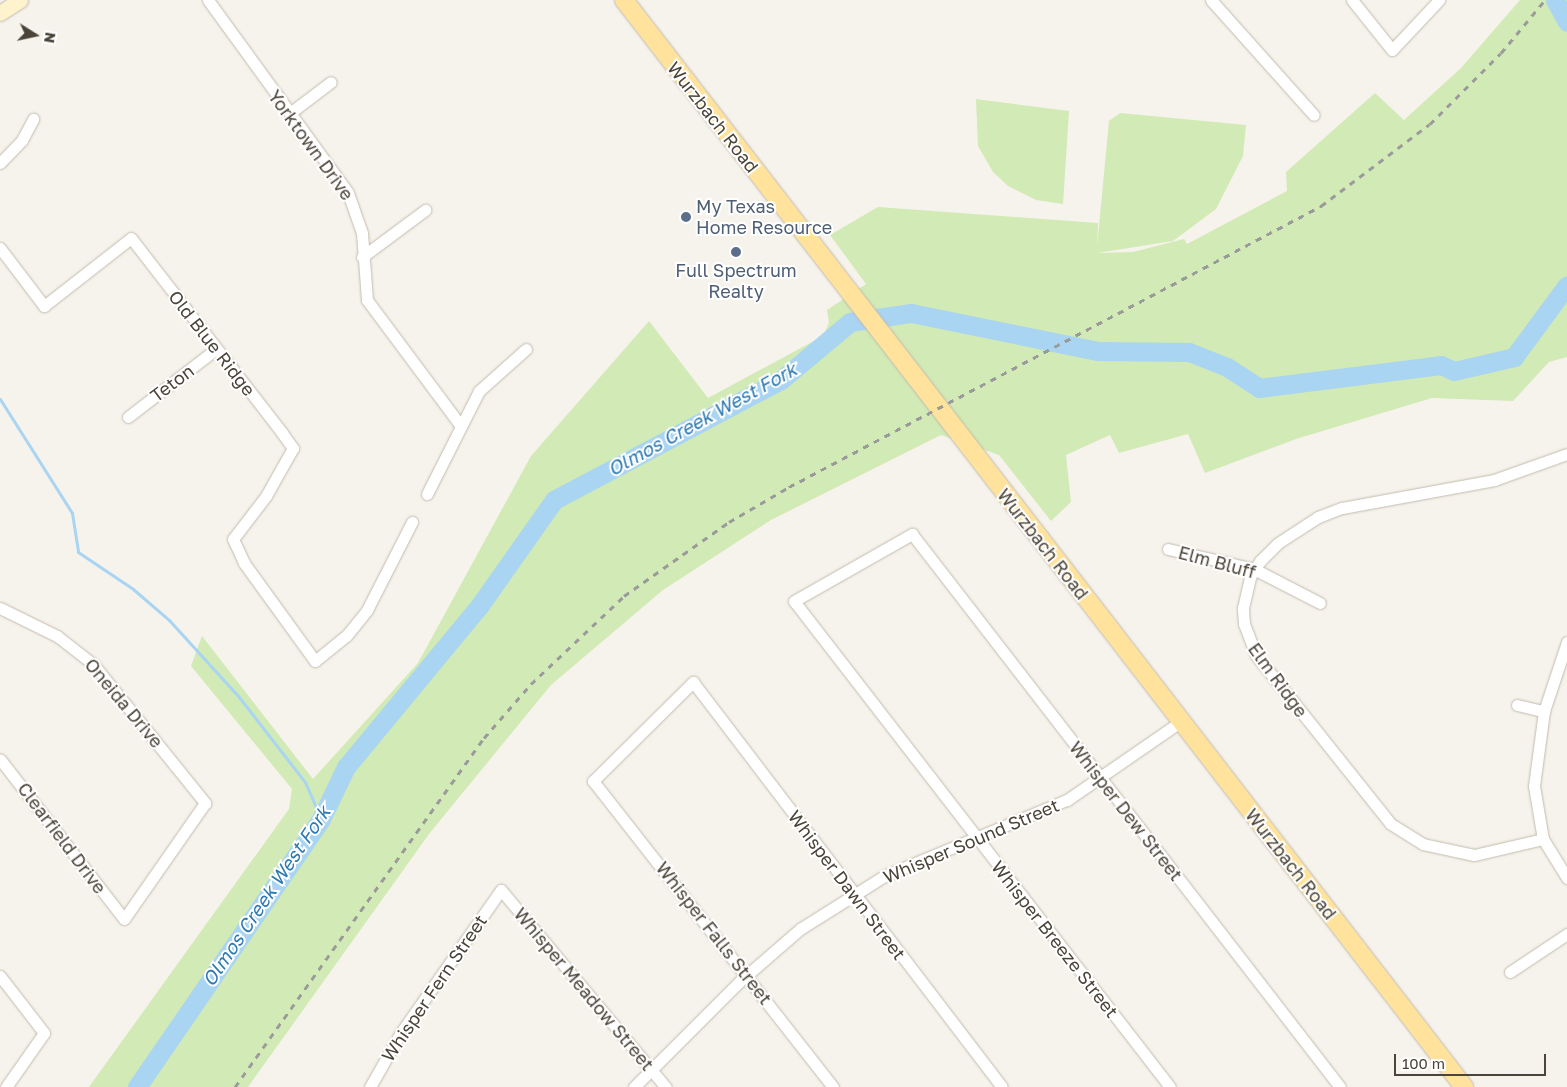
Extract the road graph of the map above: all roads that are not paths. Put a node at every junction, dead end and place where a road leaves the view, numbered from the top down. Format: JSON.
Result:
{"nodes":[{"id":1,"x":20,"y":0,"type":"edge"},
{"id":2,"x":208,"y":0,"type":"edge"},
{"id":3,"x":624,"y":0,"type":"edge"},
{"id":4,"x":1210,"y":0,"type":"edge"},
{"id":5,"x":1352,"y":0,"type":"edge"},
{"id":6,"x":1439,"y":0,"type":"edge"},
{"id":7,"x":0,"y":13,"type":"edge"},
{"id":8,"x":331,"y":82,"type":"dead end"},
{"id":9,"x":290,"y":112,"type":"junction"},
{"id":10,"x":1314,"y":115,"type":"dead end"},
{"id":11,"x":33,"y":119,"type":"dead end"},
{"id":12,"x":0,"y":163,"type":"edge"},
{"id":13,"x":425,"y":210,"type":"dead end"},
{"id":14,"x":0,"y":248,"type":"edge"},
{"id":15,"x":362,"y":257,"type":"junction"},
{"id":16,"x":216,"y":349,"type":"junction"},
{"id":17,"x":526,"y":349,"type":"dead end"},
{"id":18,"x":128,"y":417,"type":"dead end"},
{"id":19,"x":461,"y":426,"type":"junction"},
{"id":20,"x":1567,"y":454,"type":"edge"},
{"id":21,"x":427,"y":494,"type":"dead end"},
{"id":22,"x":412,"y":522,"type":"dead end"},
{"id":23,"x":912,"y":534,"type":"joint"},
{"id":24,"x":1168,"y":549,"type":"dead end"},
{"id":25,"x":1254,"y":569,"type":"junction"},
{"id":26,"x":1320,"y":603,"type":"dead end"},
{"id":27,"x":0,"y":608,"type":"edge"},
{"id":28,"x":1567,"y":642,"type":"edge"},
{"id":29,"x":693,"y":682,"type":"joint"},
{"id":30,"x":1517,"y":705,"type":"dead end"},
{"id":31,"x":1544,"y":711,"type":"junction"},
{"id":32,"x":1180,"y":722,"type":"junction"},
{"id":33,"x":0,"y":759,"type":"edge"},
{"id":34,"x":1102,"y":780,"type":"junction"},
{"id":35,"x":975,"y":836,"type":"junction"},
{"id":36,"x":1543,"y":839,"type":"junction"},
{"id":37,"x":1567,"y":878,"type":"edge"},
{"id":38,"x":501,"y":890,"type":"joint"},
{"id":39,"x":855,"y":896,"type":"junction"},
{"id":40,"x":124,"y":919,"type":"joint"},
{"id":41,"x":1567,"y":934,"type":"edge"},
{"id":42,"x":1510,"y":972,"type":"dead end"},
{"id":43,"x":747,"y":974,"type":"junction"},
{"id":44,"x":0,"y":976,"type":"edge"},
{"id":45,"x":652,"y":1070,"type":"junction"},
{"id":46,"x":6,"y":1087,"type":"edge"},
{"id":47,"x":370,"y":1087,"type":"edge"},
{"id":48,"x":634,"y":1087,"type":"edge"},
{"id":49,"x":666,"y":1087,"type":"edge"},
{"id":50,"x":834,"y":1087,"type":"edge"},
{"id":51,"x":1002,"y":1087,"type":"edge"},
{"id":52,"x":1170,"y":1087,"type":"edge"},
{"id":53,"x":1340,"y":1087,"type":"edge"},
{"id":54,"x":1464,"y":1087,"type":"edge"}],
"edges":[{"from":1,"to":7,"type":"main road"},
{"from":2,"to":9,"type":"street","name":"Yorktown Drive"},
{"from":3,"to":32,"type":"main road","name":"Wurzbach Road"},
{"from":4,"to":10,"type":"street"},
{"from":5,"to":6,"type":"street"},
{"from":8,"to":9,"type":"street"},
{"from":9,"to":15,"type":"street","name":"Yorktown Drive"},
{"from":11,"to":12,"type":"street"},
{"from":13,"to":15,"type":"street"},
{"from":14,"to":16,"type":"street","name":"Old Blue Ridge"},
{"from":15,"to":19,"type":"street","name":"Yorktown Drive"},
{"from":16,"to":18,"type":"street","name":"Teton"},
{"from":16,"to":22,"type":"street","name":"Old Blue Ridge"},
{"from":17,"to":19,"type":"street"},
{"from":19,"to":21,"type":"street"},
{"from":20,"to":25,"type":"street","name":"Elm Ridge"},
{"from":23,"to":34,"type":"street","name":"Whisper Dew Street"},
{"from":23,"to":35,"type":"street","name":"Whisper Breeze Street"},
{"from":24,"to":25,"type":"street","name":"Elm Bluff"},
{"from":25,"to":26,"type":"street","name":"Elm Bluff"},
{"from":25,"to":36,"type":"street","name":"Elm Ridge"},
{"from":27,"to":40,"type":"street","name":"Oneida Drive"},
{"from":28,"to":31,"type":"street"},
{"from":29,"to":39,"type":"street","name":"Whisper Dawn Street"},
{"from":29,"to":43,"type":"street","name":"Whisper Falls Street"},
{"from":30,"to":31,"type":"street"},
{"from":31,"to":36,"type":"street"},
{"from":32,"to":34,"type":"street","name":"Whisper Sound Street"},
{"from":32,"to":54,"type":"main road","name":"Wurzbach Road"},
{"from":33,"to":40,"type":"street","name":"Clearfield Drive"},
{"from":34,"to":35,"type":"street","name":"Whisper Sound Street"},
{"from":34,"to":53,"type":"street","name":"Whisper Dew Street"},
{"from":35,"to":39,"type":"street","name":"Whisper Sound Street"},
{"from":35,"to":52,"type":"street","name":"Whisper Breeze Street"},
{"from":36,"to":37,"type":"street"},
{"from":38,"to":45,"type":"street","name":"Whisper Meadow Street"},
{"from":38,"to":47,"type":"street","name":"Whisper Fern Street"},
{"from":39,"to":43,"type":"street","name":"Whisper Sound Street"},
{"from":39,"to":51,"type":"street","name":"Whisper Dawn Street"},
{"from":41,"to":42,"type":"street"},
{"from":43,"to":45,"type":"street","name":"Whisper Sound Street"},
{"from":43,"to":50,"type":"street","name":"Whisper Falls Street"},
{"from":44,"to":46,"type":"street"},
{"from":45,"to":48,"type":"street","name":"Whisper Sound Street"},
{"from":45,"to":49,"type":"street","name":"Whisper Meadow Street"}]}
